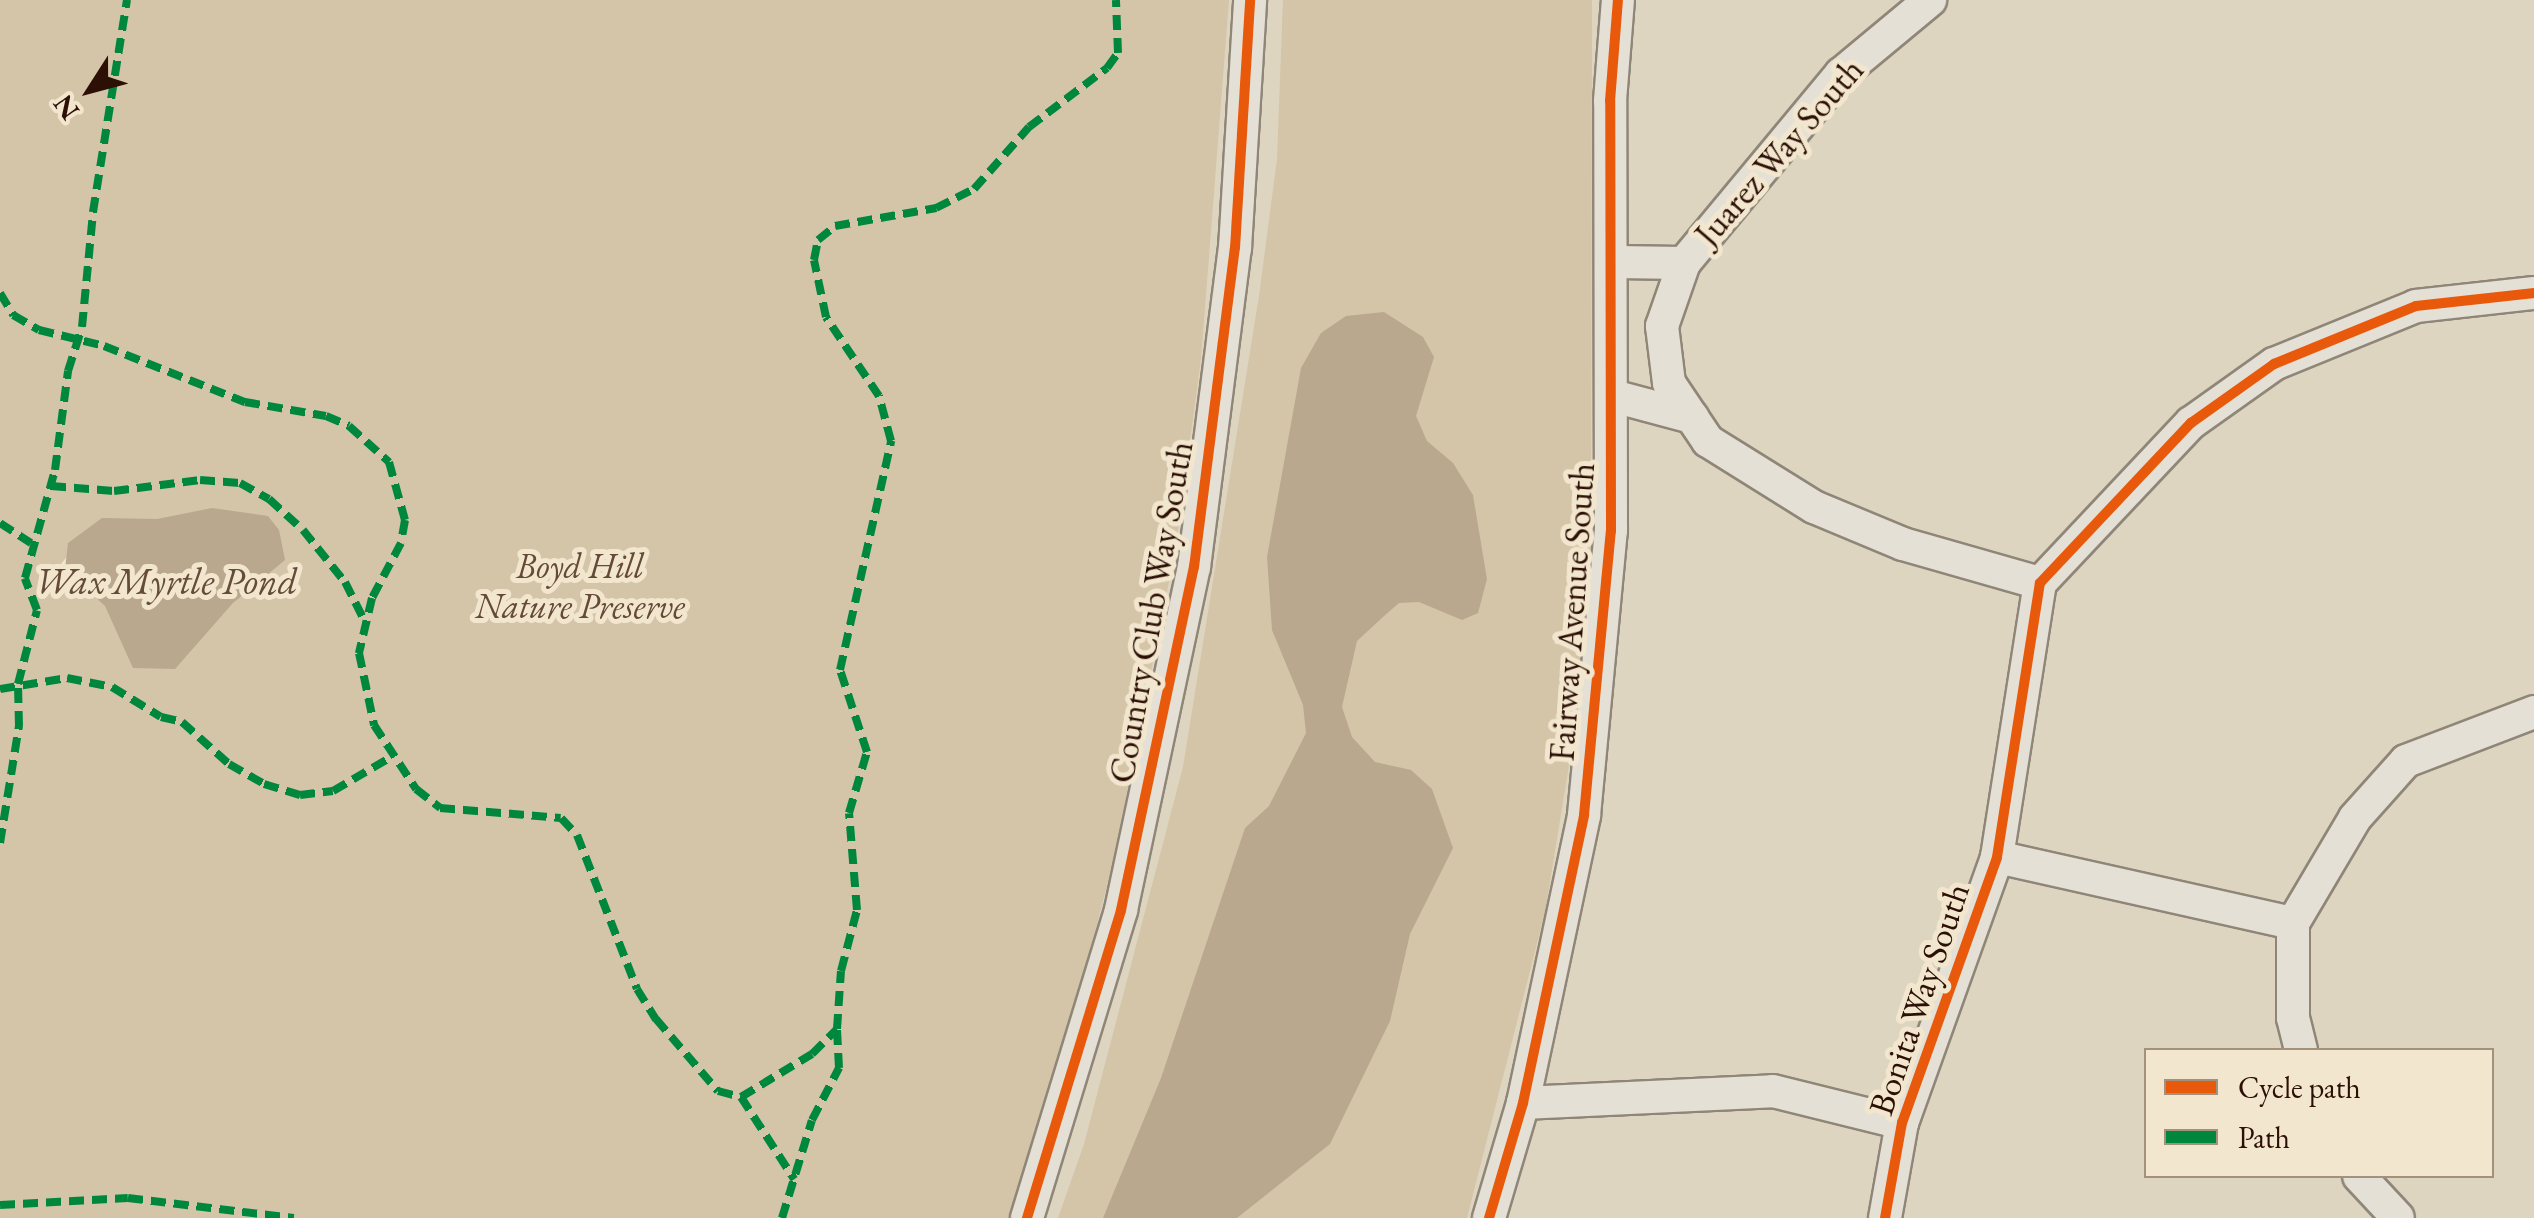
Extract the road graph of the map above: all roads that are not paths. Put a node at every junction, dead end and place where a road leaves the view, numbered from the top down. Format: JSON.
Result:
{"nodes":[{"id":1,"x":1250,"y":0,"type":"edge"},
{"id":2,"x":1618,"y":0,"type":"edge"},
{"id":3,"x":1930,"y":0,"type":"edge"},
{"id":4,"x":1615,"y":262,"type":"junction"},
{"id":5,"x":1684,"y":263,"type":"junction"},
{"id":6,"x":2534,"y":293,"type":"edge"},
{"id":7,"x":1613,"y":396,"type":"junction"},
{"id":8,"x":1692,"y":417,"type":"junction"},
{"id":9,"x":2040,"y":583,"type":"junction"},
{"id":10,"x":2534,"y":712,"type":"edge"},
{"id":11,"x":1997,"y":857,"type":"junction"},
{"id":12,"x":2293,"y":923,"type":"junction"},
{"id":13,"x":2300,"y":1048,"type":"edge"},
{"id":14,"x":1523,"y":1102,"type":"junction"},
{"id":15,"x":1902,"y":1123,"type":"junction"},
{"id":16,"x":2361,"y":1178,"type":"edge"},
{"id":17,"x":1027,"y":1218,"type":"edge"},
{"id":18,"x":1489,"y":1218,"type":"edge"},
{"id":19,"x":1885,"y":1218,"type":"edge"},
{"id":20,"x":2398,"y":1218,"type":"edge"}],
"edges":[{"from":1,"to":17,"type":"street","name":"Country Club Way South"},
{"from":2,"to":4,"type":"street","name":"Fairway Avenue South"},
{"from":3,"to":5,"type":"street","name":"Juarez Way South"},
{"from":4,"to":5,"type":"street","name":"Juarez Way South"},
{"from":4,"to":7,"type":"street","name":"Fairway Avenue South"},
{"from":5,"to":8,"type":"street"},
{"from":6,"to":9,"type":"street"},
{"from":7,"to":8,"type":"street"},
{"from":7,"to":14,"type":"street","name":"Fairway Avenue South"},
{"from":8,"to":9,"type":"street"},
{"from":9,"to":11,"type":"street"},
{"from":10,"to":12,"type":"street"},
{"from":11,"to":12,"type":"street","name":"Bonita Way South"},
{"from":11,"to":15,"type":"street","name":"Bonita Way South"},
{"from":12,"to":13,"type":"street"},
{"from":14,"to":15,"type":"street","name":"Bonita Way South"},
{"from":14,"to":18,"type":"street","name":"Fairway Avenue South"},
{"from":15,"to":19,"type":"street","name":"Bonita Way South"},
{"from":16,"to":20,"type":"street"}]}
